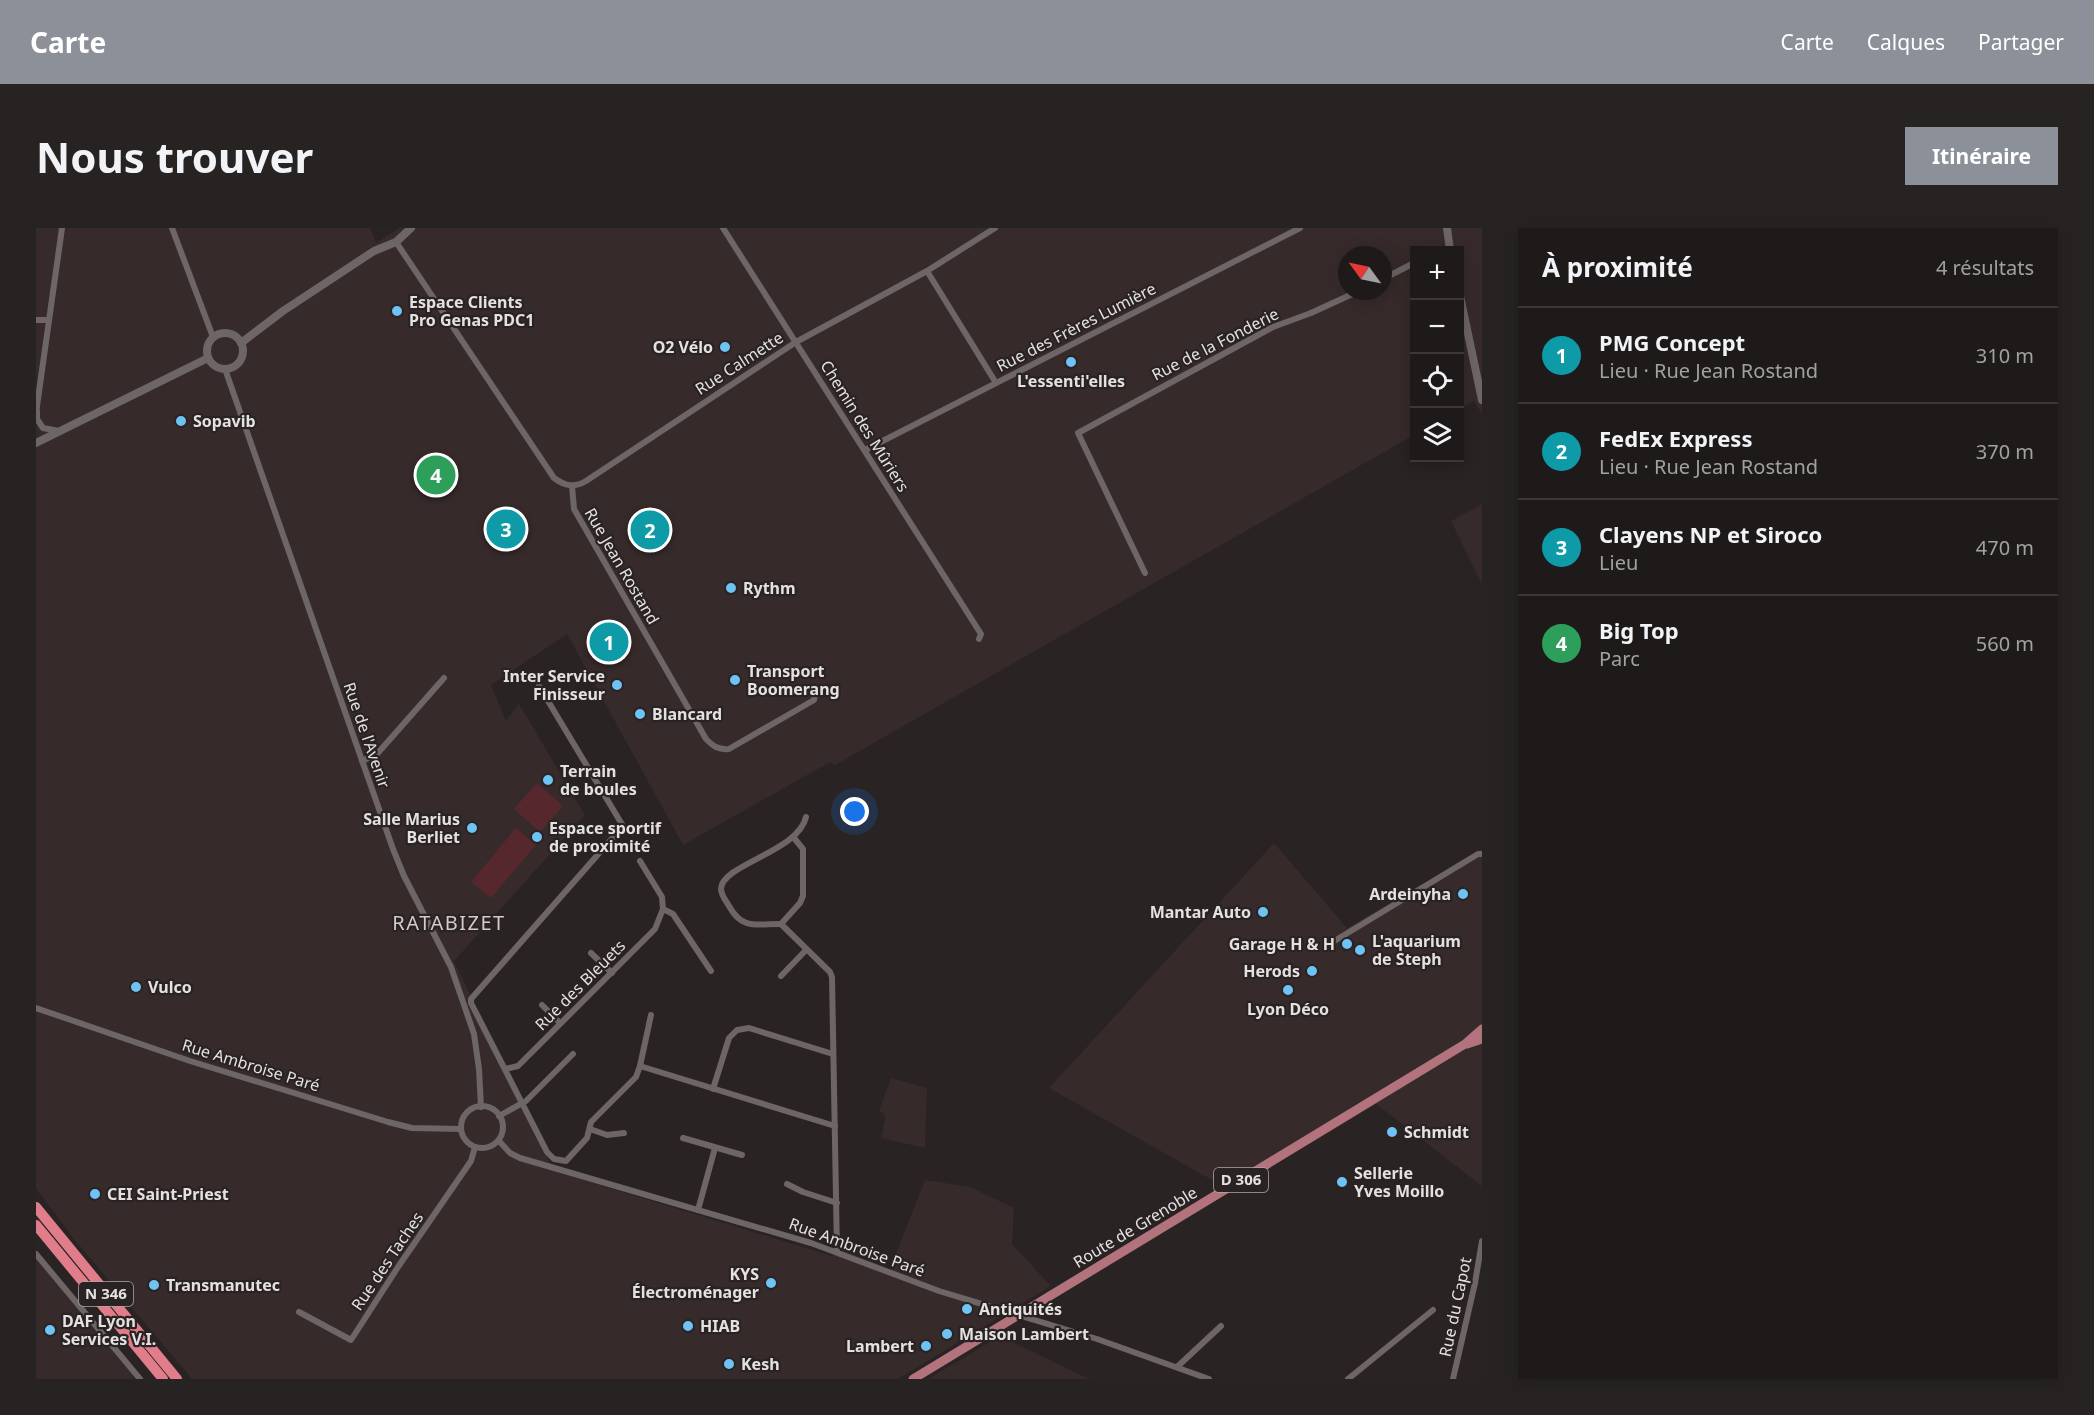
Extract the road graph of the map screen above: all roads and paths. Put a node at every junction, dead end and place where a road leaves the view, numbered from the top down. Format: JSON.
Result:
{"nodes":[{"id":1,"x":62,"y":228,"type":"edge"},
{"id":2,"x":172,"y":228,"type":"edge"},
{"id":3,"x":411,"y":228,"type":"edge"},
{"id":4,"x":723,"y":228,"type":"edge"},
{"id":5,"x":995,"y":228,"type":"edge"},
{"id":6,"x":1300,"y":228,"type":"edge"},
{"id":7,"x":1447,"y":228,"type":"edge"},
{"id":8,"x":396,"y":242,"type":"junction"},
{"id":9,"x":1449,"y":246,"type":"edge"},
{"id":10,"x":1410,"y":266,"type":"edge"},
{"id":11,"x":927,"y":271,"type":"junction"},
{"id":12,"x":1392,"y":275,"type":"edge"},
{"id":13,"x":1341,"y":300,"type":"edge"},
{"id":14,"x":1461,"y":300,"type":"edge"},
{"id":15,"x":36,"y":320,"type":"edge"},
{"id":16,"x":49,"y":320,"type":"junction"},
{"id":17,"x":213,"y":337,"type":"junction"},
{"id":18,"x":796,"y":342,"type":"junction"},
{"id":19,"x":241,"y":343,"type":"junction"},
{"id":20,"x":208,"y":358,"type":"junction"},
{"id":21,"x":225,"y":369,"type":"junction"},
{"id":22,"x":996,"y":383,"type":"junction"},
{"id":23,"x":1482,"y":400,"type":"edge"},
{"id":24,"x":36,"y":410,"type":"edge"},
{"id":25,"x":59,"y":431,"type":"junction"},
{"id":26,"x":36,"y":443,"type":"edge"},
{"id":27,"x":865,"y":450,"type":"junction"},
{"id":28,"x":572,"y":486,"type":"junction"},
{"id":29,"x":1145,"y":573,"type":"dead end"},
{"id":30,"x":979,"y":639,"type":"dead end"},
{"id":31,"x":444,"y":678,"type":"dead end"},
{"id":32,"x":538,"y":686,"type":"dead end"},
{"id":33,"x":816,"y":689,"type":"dead end"},
{"id":34,"x":362,"y":761,"type":"junction"},
{"id":35,"x":807,"y":817,"type":"dead end"},
{"id":36,"x":794,"y":837,"type":"junction"},
{"id":37,"x":1482,"y":854,"type":"edge"},
{"id":38,"x":640,"y":861,"type":"dead end"},
{"id":39,"x":663,"y":909,"type":"junction"},
{"id":40,"x":781,"y":924,"type":"junction"},
{"id":41,"x":1331,"y":943,"type":"dead end"},
{"id":42,"x":806,"y":950,"type":"junction"},
{"id":43,"x":591,"y":953,"type":"dead end"},
{"id":44,"x":711,"y":971,"type":"dead end"},
{"id":45,"x":612,"y":973,"type":"junction"},
{"id":46,"x":781,"y":976,"type":"dead end"},
{"id":47,"x":542,"y":1005,"type":"dead end"},
{"id":48,"x":36,"y":1008,"type":"edge"},
{"id":49,"x":651,"y":1015,"type":"dead end"},
{"id":50,"x":560,"y":1023,"type":"junction"},
{"id":51,"x":1482,"y":1029,"type":"edge"},
{"id":52,"x":1482,"y":1039,"type":"edge"},
{"id":53,"x":1465,"y":1044,"type":"junction"},
{"id":54,"x":573,"y":1054,"type":"dead end"},
{"id":55,"x":833,"y":1054,"type":"junction"},
{"id":56,"x":640,"y":1066,"type":"junction"},
{"id":57,"x":505,"y":1069,"type":"junction"},
{"id":58,"x":713,"y":1089,"type":"junction"},
{"id":59,"x":522,"y":1103,"type":"junction"},
{"id":60,"x":480,"y":1107,"type":"junction"},
{"id":61,"x":499,"y":1116,"type":"junction"},
{"id":62,"x":835,"y":1126,"type":"junction"},
{"id":63,"x":461,"y":1129,"type":"junction"},
{"id":64,"x":590,"y":1130,"type":"junction"},
{"id":65,"x":624,"y":1133,"type":"dead end"},
{"id":66,"x":683,"y":1138,"type":"dead end"},
{"id":67,"x":499,"y":1141,"type":"junction"},
{"id":68,"x":475,"y":1147,"type":"junction"},
{"id":69,"x":716,"y":1148,"type":"junction"},
{"id":70,"x":742,"y":1155,"type":"dead end"},
{"id":71,"x":787,"y":1184,"type":"dead end"},
{"id":72,"x":837,"y":1203,"type":"junction"},
{"id":73,"x":36,"y":1207,"type":"edge"},
{"id":74,"x":698,"y":1210,"type":"junction"},
{"id":75,"x":36,"y":1225,"type":"edge"},
{"id":76,"x":1482,"y":1241,"type":"edge"},
{"id":77,"x":837,"y":1252,"type":"junction"},
{"id":78,"x":36,"y":1254,"type":"edge"},
{"id":79,"x":1433,"y":1310,"type":"dead end"},
{"id":80,"x":298,"y":1312,"type":"dead end"},
{"id":81,"x":1017,"y":1316,"type":"junction"},
{"id":82,"x":1221,"y":1326,"type":"dead end"},
{"id":83,"x":1177,"y":1367,"type":"junction"},
{"id":84,"x":140,"y":1379,"type":"edge"},
{"id":85,"x":163,"y":1379,"type":"edge"},
{"id":86,"x":177,"y":1379,"type":"edge"},
{"id":87,"x":913,"y":1379,"type":"edge"},
{"id":88,"x":1209,"y":1379,"type":"edge"},
{"id":89,"x":1348,"y":1379,"type":"edge"},
{"id":90,"x":1453,"y":1379,"type":"edge"}],
"edges":[{"from":1,"to":16,"type":"street"},
{"from":2,"to":17,"type":"street"},
{"from":3,"to":8,"type":"street"},
{"from":4,"to":18,"type":"street","name":"Chemin des Mûriers"},
{"from":5,"to":11,"type":"street","name":"Rue Calmette"},
{"from":6,"to":22,"type":"street","name":"Rue des Frères Lumière"},
{"from":7,"to":9,"type":"street"},
{"from":8,"to":19,"type":"street"},
{"from":8,"to":28,"type":"street"},
{"from":10,"to":12,"type":"street"},
{"from":11,"to":18,"type":"street","name":"Rue Calmette"},
{"from":11,"to":22,"type":"street"},
{"from":13,"to":29,"type":"street","name":"Rue de la Fonderie"},
{"from":14,"to":23,"type":"street"},
{"from":15,"to":16,"type":"street"},
{"from":16,"to":24,"type":"street"},
{"from":17,"to":19,"type":"street"},
{"from":17,"to":20,"type":"street"},
{"from":18,"to":27,"type":"street","name":"Chemin des Mûriers"},
{"from":18,"to":28,"type":"street","name":"Rue Calmette"},
{"from":19,"to":21,"type":"street"},
{"from":20,"to":21,"type":"street"},
{"from":20,"to":25,"type":"street"},
{"from":21,"to":34,"type":"street","name":"Rue de l'Avenir"},
{"from":22,"to":27,"type":"street","name":"Rue des Frères Lumière"},
{"from":24,"to":25,"type":"street"},
{"from":25,"to":26,"type":"street"},
{"from":27,"to":30,"type":"street","name":"Chemin des Mûriers"},
{"from":28,"to":33,"type":"street","name":"Rue Jean Rostand"},
{"from":31,"to":34,"type":"street"},
{"from":32,"to":57,"type":"street"},
{"from":34,"to":60,"type":"street","name":"Rue de l'Avenir"},
{"from":35,"to":36,"type":"street"},
{"from":36,"to":40,"type":"street"},
{"from":36,"to":40,"type":"street"},
{"from":37,"to":41,"type":"street"},
{"from":38,"to":39,"type":"street"},
{"from":39,"to":44,"type":"street"},
{"from":39,"to":45,"type":"street","name":"Rue des Bleuets"},
{"from":40,"to":42,"type":"street"},
{"from":42,"to":46,"type":"street"},
{"from":42,"to":55,"type":"street"},
{"from":43,"to":45,"type":"street"},
{"from":45,"to":50,"type":"street","name":"Rue des Bleuets"},
{"from":47,"to":50,"type":"street"},
{"from":48,"to":63,"type":"street","name":"Rue Ambroise Paré"},
{"from":49,"to":56,"type":"street"},
{"from":50,"to":57,"type":"street","name":"Rue des Bleuets"},
{"from":51,"to":53,"type":"main road","name":"Route de Grenoble","number":"D 306"},
{"from":52,"to":53,"type":"main road","name":"Route de Grenoble","number":"D 306"},
{"from":53,"to":81,"type":"main road","name":"Route de Grenoble","number":"D 306"},
{"from":54,"to":59,"type":"street"},
{"from":55,"to":58,"type":"street"},
{"from":55,"to":62,"type":"street"},
{"from":56,"to":58,"type":"street"},
{"from":56,"to":64,"type":"street"},
{"from":57,"to":59,"type":"street"},
{"from":58,"to":62,"type":"street"},
{"from":59,"to":61,"type":"street"},
{"from":59,"to":64,"type":"street"},
{"from":60,"to":61,"type":"street"},
{"from":60,"to":63,"type":"street"},
{"from":61,"to":67,"type":"street"},
{"from":62,"to":72,"type":"street"},
{"from":63,"to":68,"type":"street"},
{"from":64,"to":65,"type":"street"},
{"from":66,"to":69,"type":"street"},
{"from":67,"to":68,"type":"street"},
{"from":67,"to":74,"type":"street","name":"Rue Ambroise Paré"},
{"from":68,"to":80,"type":"street","name":"Rue des Taches"},
{"from":69,"to":70,"type":"street"},
{"from":69,"to":74,"type":"street"},
{"from":71,"to":72,"type":"street"},
{"from":72,"to":77,"type":"street"},
{"from":73,"to":86,"type":"highway","number":"N 346"},
{"from":74,"to":77,"type":"street","name":"Rue Ambroise Paré"},
{"from":75,"to":85,"type":"highway","number":"N 346"},
{"from":76,"to":90,"type":"street","name":"Rue du Capot"},
{"from":77,"to":81,"type":"street","name":"Rue Ambroise Paré"},
{"from":78,"to":84,"type":"street"},
{"from":79,"to":89,"type":"street"},
{"from":81,"to":83,"type":"street","name":"Rue Ambroise Paré"},
{"from":81,"to":87,"type":"main road","name":"Route de Grenoble","number":"D 306"},
{"from":82,"to":83,"type":"street"},
{"from":83,"to":88,"type":"street","name":"Rue Ambroise Paré"}]}
